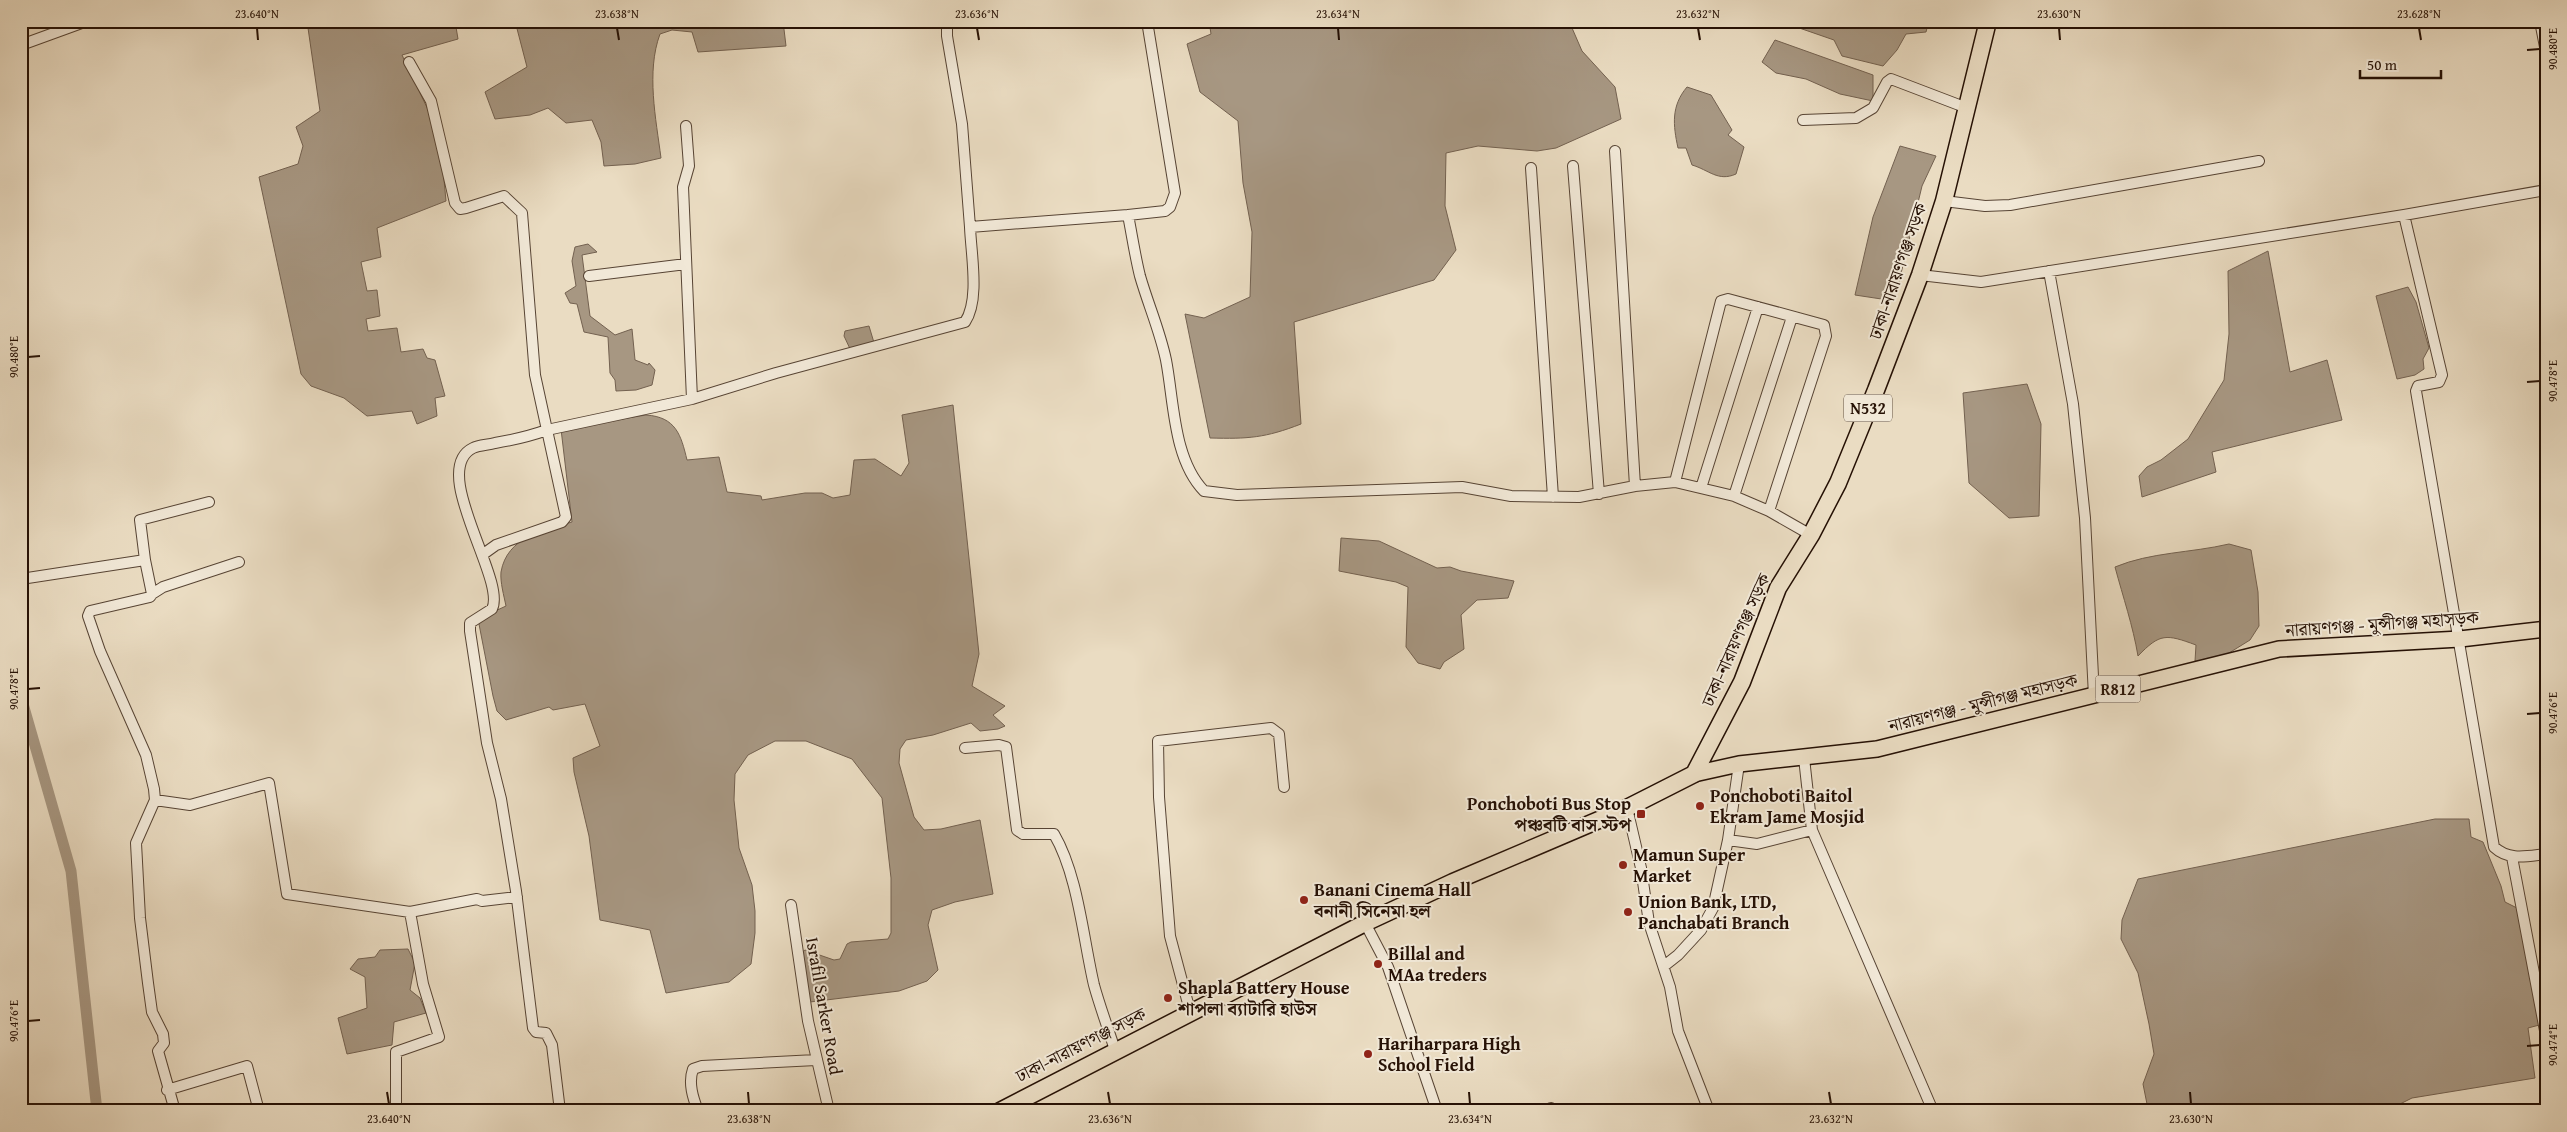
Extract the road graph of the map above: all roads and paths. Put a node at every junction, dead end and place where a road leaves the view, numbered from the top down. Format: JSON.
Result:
{"nodes":[{"id":1,"x":87,"y":21,"type":"edge"},
{"id":2,"x":947,"y":21,"type":"edge"},
{"id":3,"x":1147,"y":21,"type":"edge"},
{"id":4,"x":1988,"y":21,"type":"edge"},
{"id":5,"x":2540,"y":21,"type":"edge"},
{"id":6,"x":21,"y":46,"type":"edge"},
{"id":7,"x":2546,"y":52,"type":"edge"},
{"id":8,"x":409,"y":62,"type":"dead end"},
{"id":9,"x":1967,"y":108,"type":"junction"},
{"id":10,"x":1803,"y":120,"type":"dead end"},
{"id":11,"x":686,"y":126,"type":"dead end"},
{"id":12,"x":1615,"y":151,"type":"dead end"},
{"id":13,"x":2259,"y":161,"type":"dead end"},
{"id":14,"x":1573,"y":166,"type":"dead end"},
{"id":15,"x":1531,"y":168,"type":"dead end"},
{"id":16,"x":2546,"y":190,"type":"edge"},
{"id":17,"x":1944,"y":201,"type":"junction"},
{"id":18,"x":1128,"y":215,"type":"junction"},
{"id":19,"x":2404,"y":215,"type":"junction"},
{"id":20,"x":970,"y":227,"type":"junction"},
{"id":21,"x":686,"y":264,"type":"junction"},
{"id":22,"x":2049,"y":271,"type":"junction"},
{"id":23,"x":1920,"y":275,"type":"junction"},
{"id":24,"x":589,"y":276,"type":"dead end"},
{"id":25,"x":1758,"y":307,"type":"junction"},
{"id":26,"x":1792,"y":317,"type":"junction"},
{"id":27,"x":692,"y":399,"type":"junction"},
{"id":28,"x":547,"y":430,"type":"junction"},
{"id":29,"x":1675,"y":482,"type":"junction"},
{"id":30,"x":1635,"y":486,"type":"junction"},
{"id":31,"x":1701,"y":488,"type":"junction"},
{"id":32,"x":1599,"y":494,"type":"junction"},
{"id":33,"x":1734,"y":496,"type":"junction"},
{"id":34,"x":1552,"y":497,"type":"junction"},
{"id":35,"x":209,"y":502,"type":"dead end"},
{"id":36,"x":1769,"y":511,"type":"junction"},
{"id":37,"x":1811,"y":535,"type":"junction"},
{"id":38,"x":482,"y":555,"type":"junction"},
{"id":39,"x":145,"y":560,"type":"junction"},
{"id":40,"x":239,"y":562,"type":"dead end"},
{"id":41,"x":21,"y":579,"type":"edge"},
{"id":42,"x":152,"y":594,"type":"junction"},
{"id":43,"x":2546,"y":628,"type":"edge"},
{"id":44,"x":2460,"y":639,"type":"junction"},
{"id":45,"x":2094,"y":696,"type":"junction"},
{"id":46,"x":965,"y":748,"type":"dead end"},
{"id":47,"x":1804,"y":758,"type":"junction"},
{"id":48,"x":1739,"y":764,"type":"junction"},
{"id":49,"x":1694,"y":774,"type":"junction"},
{"id":50,"x":1284,"y":787,"type":"dead end"},
{"id":51,"x":155,"y":800,"type":"junction"},
{"id":52,"x":1627,"y":808,"type":"junction"},
{"id":53,"x":1812,"y":830,"type":"junction"},
{"id":54,"x":1728,"y":840,"type":"junction"},
{"id":55,"x":2546,"y":854,"type":"edge"},
{"id":56,"x":2512,"y":857,"type":"junction"},
{"id":57,"x":517,"y":897,"type":"junction"},
{"id":58,"x":791,"y":905,"type":"dead end"},
{"id":59,"x":410,"y":912,"type":"junction"},
{"id":60,"x":1365,"y":923,"type":"junction"},
{"id":61,"x":1664,"y":966,"type":"junction"},
{"id":62,"x":1190,"y":1011,"type":"junction"},
{"id":63,"x":2546,"y":1036,"type":"edge"},
{"id":64,"x":1115,"y":1050,"type":"junction"},
{"id":65,"x":816,"y":1060,"type":"junction"},
{"id":66,"x":167,"y":1090,"type":"junction"},
{"id":67,"x":175,"y":1111,"type":"edge"},
{"id":68,"x":259,"y":1111,"type":"edge"},
{"id":69,"x":396,"y":1111,"type":"edge"},
{"id":70,"x":560,"y":1111,"type":"edge"},
{"id":71,"x":698,"y":1111,"type":"edge"},
{"id":72,"x":829,"y":1111,"type":"edge"},
{"id":73,"x":1000,"y":1111,"type":"edge"},
{"id":74,"x":1437,"y":1111,"type":"edge"},
{"id":75,"x":1544,"y":1111,"type":"edge"},
{"id":76,"x":1554,"y":1111,"type":"edge"},
{"id":77,"x":1709,"y":1111,"type":"edge"},
{"id":78,"x":1933,"y":1111,"type":"edge"}],
"edges":[{"from":1,"to":6,"type":"street"},
{"from":2,"to":20,"type":"street"},
{"from":3,"to":18,"type":"street"},
{"from":4,"to":9,"type":"highway","name":"ঢাকা-নারায়ণগঞ্জ সড়ক","number":"N532"},
{"from":5,"to":7,"type":"street"},
{"from":8,"to":28,"type":"street"},
{"from":9,"to":10,"type":"street"},
{"from":9,"to":17,"type":"highway","name":"ঢাকা-নারায়ণগঞ্জ সড়ক","number":"N532"},
{"from":11,"to":21,"type":"street"},
{"from":12,"to":30,"type":"street"},
{"from":13,"to":17,"type":"street"},
{"from":14,"to":32,"type":"street"},
{"from":15,"to":34,"type":"street"},
{"from":16,"to":19,"type":"street"},
{"from":17,"to":23,"type":"highway","name":"ঢাকা-নারায়ণগঞ্জ সড়ক","number":"N532"},
{"from":18,"to":20,"type":"street"},
{"from":18,"to":34,"type":"street"},
{"from":19,"to":22,"type":"street"},
{"from":19,"to":44,"type":"street"},
{"from":20,"to":27,"type":"street"},
{"from":21,"to":24,"type":"street"},
{"from":21,"to":27,"type":"street"},
{"from":22,"to":23,"type":"street"},
{"from":22,"to":45,"type":"street"},
{"from":23,"to":37,"type":"highway","name":"ঢাকা-নারায়ণগঞ্জ সড়ক","number":"N532"},
{"from":25,"to":26,"type":"street"},
{"from":25,"to":29,"type":"street"},
{"from":25,"to":31,"type":"street"},
{"from":26,"to":33,"type":"street"},
{"from":26,"to":36,"type":"street"},
{"from":27,"to":28,"type":"street"},
{"from":28,"to":38,"type":"street"},
{"from":28,"to":38,"type":"street"},
{"from":29,"to":30,"type":"street"},
{"from":29,"to":31,"type":"street"},
{"from":30,"to":32,"type":"street"},
{"from":31,"to":33,"type":"street"},
{"from":32,"to":34,"type":"street"},
{"from":33,"to":36,"type":"street"},
{"from":35,"to":39,"type":"street"},
{"from":36,"to":37,"type":"street"},
{"from":37,"to":49,"type":"highway","name":"ঢাকা-নারায়ণগঞ্জ সড়ক","number":"N532"},
{"from":38,"to":57,"type":"street"},
{"from":39,"to":41,"type":"street"},
{"from":39,"to":42,"type":"street"},
{"from":40,"to":42,"type":"street"},
{"from":42,"to":51,"type":"street"},
{"from":43,"to":44,"type":"main road","name":"নারায়ণগঞ্জ - মুন্সীগঞ্জ মহাসড়ক","number":"R812"},
{"from":44,"to":45,"type":"main road","name":"নারায়ণগঞ্জ - মুন্সীগঞ্জ মহাসড়ক","number":"R812"},
{"from":44,"to":56,"type":"street"},
{"from":45,"to":47,"type":"main road","name":"নারায়ণগঞ্জ - মুন্সীগঞ্জ মহাসড়ক","number":"R812"},
{"from":46,"to":64,"type":"street"},
{"from":47,"to":48,"type":"main road","name":"নারায়ণগঞ্জ - মুন্সীগঞ্জ মহাসড়ক","number":"R812"},
{"from":47,"to":53,"type":"street"},
{"from":48,"to":49,"type":"main road","name":"নারায়ণগঞ্জ - মুন্সীগঞ্জ মহাসড়ক","number":"R812"},
{"from":48,"to":54,"type":"street"},
{"from":49,"to":52,"type":"highway","name":"ঢাকা-নারায়ণগঞ্জ সড়ক"},
{"from":50,"to":62,"type":"street"},
{"from":51,"to":59,"type":"street"},
{"from":51,"to":66,"type":"street"},
{"from":52,"to":60,"type":"highway","name":"ঢাকা-নারায়ণগঞ্জ সড়ক"},
{"from":52,"to":61,"type":"street"},
{"from":53,"to":54,"type":"street"},
{"from":53,"to":78,"type":"street"},
{"from":54,"to":61,"type":"street"},
{"from":55,"to":56,"type":"street"},
{"from":56,"to":63,"type":"street"},
{"from":57,"to":59,"type":"street"},
{"from":57,"to":70,"type":"street"},
{"from":58,"to":65,"type":"street","name":"Israfil Sarker Road"},
{"from":59,"to":69,"type":"street"},
{"from":60,"to":62,"type":"highway","name":"ঢাকা-নারায়ণগঞ্জ সড়ক"},
{"from":60,"to":74,"type":"street"},
{"from":61,"to":77,"type":"street"},
{"from":62,"to":64,"type":"highway","name":"ঢাকা-নারায়ণগঞ্জ সড়ক"},
{"from":64,"to":73,"type":"highway","name":"ঢাকা-নারায়ণগঞ্জ সড়ক"},
{"from":65,"to":71,"type":"street"},
{"from":65,"to":72,"type":"street","name":"Israfil Sarker Road"},
{"from":66,"to":67,"type":"street"},
{"from":66,"to":68,"type":"street"},
{"from":75,"to":76,"type":"street"}]}
